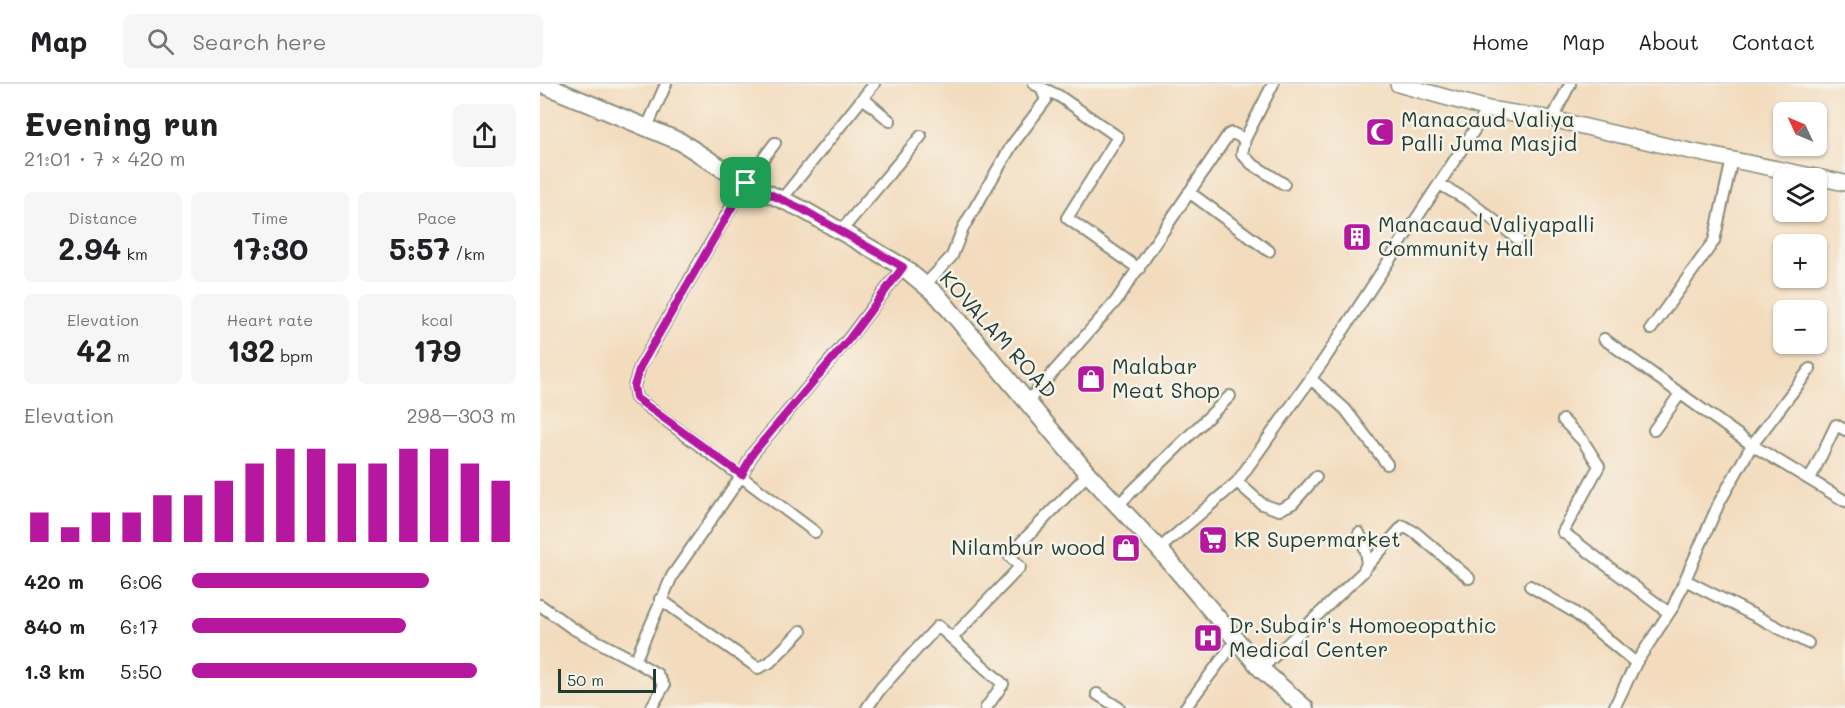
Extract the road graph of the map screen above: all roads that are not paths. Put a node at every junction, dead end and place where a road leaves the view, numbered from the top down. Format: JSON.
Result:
{"nodes":[{"id":1,"x":542,"y":84,"type":"edge"},
{"id":2,"x":666,"y":84,"type":"edge"},
{"id":3,"x":874,"y":84,"type":"edge"},
{"id":4,"x":1272,"y":84,"type":"edge"},
{"id":5,"x":1398,"y":84,"type":"edge"},
{"id":6,"x":1570,"y":84,"type":"edge"},
{"id":7,"x":1038,"y":85,"type":"edge"},
{"id":8,"x":863,"y":98,"type":"junction"},
{"id":9,"x":1488,"y":109,"type":"junction"},
{"id":10,"x":1552,"y":119,"type":"junction"},
{"id":11,"x":890,"y":121,"type":"dead end"},
{"id":12,"x":647,"y":127,"type":"junction"},
{"id":13,"x":921,"y":136,"type":"dead end"},
{"id":14,"x":1245,"y":139,"type":"junction"},
{"id":15,"x":775,"y":143,"type":"dead end"},
{"id":16,"x":1732,"y":159,"type":"junction"},
{"id":17,"x":746,"y":183,"type":"junction"},
{"id":18,"x":1845,"y":183,"type":"edge"},
{"id":19,"x":1284,"y":184,"type":"dead end"},
{"id":20,"x":1439,"y":184,"type":"junction"},
{"id":21,"x":1189,"y":192,"type":"junction"},
{"id":22,"x":782,"y":199,"type":"junction"},
{"id":23,"x":841,"y":231,"type":"junction"},
{"id":24,"x":1518,"y":239,"type":"dead end"},
{"id":25,"x":1269,"y":251,"type":"dead end"},
{"id":26,"x":903,"y":267,"type":"junction"},
{"id":27,"x":1139,"y":269,"type":"junction"},
{"id":28,"x":925,"y":285,"type":"junction"},
{"id":29,"x":1651,"y":329,"type":"dead end"},
{"id":30,"x":1604,"y":339,"type":"dead end"},
{"id":31,"x":1810,"y":369,"type":"dead end"},
{"id":32,"x":1311,"y":379,"type":"junction"},
{"id":33,"x":1680,"y":394,"type":"junction"},
{"id":34,"x":1230,"y":396,"type":"dead end"},
{"id":35,"x":1028,"y":401,"type":"junction"},
{"id":36,"x":1563,"y":420,"type":"dead end"},
{"id":37,"x":1654,"y":430,"type":"dead end"},
{"id":38,"x":1845,"y":430,"type":"edge"},
{"id":39,"x":1752,"y":445,"type":"junction"},
{"id":40,"x":1388,"y":464,"type":"dead end"},
{"id":41,"x":1088,"y":474,"type":"junction"},
{"id":42,"x":742,"y":475,"type":"junction"},
{"id":43,"x":1316,"y":477,"type":"dead end"},
{"id":44,"x":1810,"y":479,"type":"junction"},
{"id":45,"x":1237,"y":482,"type":"junction"},
{"id":46,"x":1845,"y":501,"type":"edge"},
{"id":47,"x":1118,"y":505,"type":"junction"},
{"id":48,"x":815,"y":532,"type":"dead end"},
{"id":49,"x":1359,"y":532,"type":"dead end"},
{"id":50,"x":1159,"y":549,"type":"junction"},
{"id":51,"x":1367,"y":566,"type":"junction"},
{"id":52,"x":1469,"y":578,"type":"dead end"},
{"id":53,"x":1687,"y":580,"type":"junction"},
{"id":54,"x":1530,"y":586,"type":"dead end"},
{"id":55,"x":660,"y":599,"type":"junction"},
{"id":56,"x":540,"y":605,"type":"edge"},
{"id":57,"x":1669,"y":613,"type":"junction"},
{"id":58,"x":801,"y":631,"type":"dead end"},
{"id":59,"x":951,"y":638,"type":"junction"},
{"id":60,"x":1237,"y":639,"type":"junction"},
{"id":61,"x":1808,"y":643,"type":"dead end"},
{"id":62,"x":635,"y":661,"type":"junction"},
{"id":63,"x":1636,"y":663,"type":"junction"},
{"id":64,"x":1261,"y":669,"type":"junction"},
{"id":65,"x":1097,"y":694,"type":"dead end"},
{"id":66,"x":656,"y":706,"type":"edge"},
{"id":67,"x":867,"y":708,"type":"edge"},
{"id":68,"x":986,"y":708,"type":"edge"},
{"id":69,"x":1119,"y":708,"type":"edge"},
{"id":70,"x":1185,"y":708,"type":"edge"},
{"id":71,"x":1305,"y":708,"type":"edge"},
{"id":72,"x":1614,"y":708,"type":"edge"}],
"edges":[{"from":1,"to":12,"type":"main road","name":"KOVALAM ROAD"},
{"from":2,"to":12,"type":"street"},
{"from":3,"to":8,"type":"street"},
{"from":4,"to":14,"type":"street"},
{"from":5,"to":9,"type":"street"},
{"from":6,"to":10,"type":"street"},
{"from":7,"to":27,"type":"street"},
{"from":7,"to":28,"type":"street"},
{"from":8,"to":11,"type":"street"},
{"from":8,"to":22,"type":"street"},
{"from":9,"to":10,"type":"street"},
{"from":9,"to":20,"type":"street"},
{"from":10,"to":16,"type":"street"},
{"from":12,"to":17,"type":"main road","name":"KOVALAM ROAD"},
{"from":13,"to":23,"type":"street"},
{"from":14,"to":19,"type":"street"},
{"from":14,"to":21,"type":"street"},
{"from":15,"to":17,"type":"street"},
{"from":16,"to":18,"type":"street"},
{"from":16,"to":29,"type":"street"},
{"from":17,"to":22,"type":"main road","name":"KOVALAM ROAD"},
{"from":17,"to":42,"type":"street"},
{"from":20,"to":24,"type":"street"},
{"from":20,"to":32,"type":"street"},
{"from":21,"to":25,"type":"street"},
{"from":21,"to":27,"type":"street"},
{"from":22,"to":23,"type":"main road","name":"KOVALAM ROAD"},
{"from":23,"to":26,"type":"main road","name":"KOVALAM ROAD"},
{"from":26,"to":28,"type":"main road","name":"KOVALAM ROAD"},
{"from":26,"to":42,"type":"street"},
{"from":27,"to":35,"type":"street"},
{"from":28,"to":35,"type":"main road","name":"KOVALAM ROAD"},
{"from":30,"to":33,"type":"street"},
{"from":31,"to":39,"type":"street"},
{"from":32,"to":40,"type":"street"},
{"from":32,"to":45,"type":"street"},
{"from":33,"to":37,"type":"street"},
{"from":33,"to":39,"type":"street"},
{"from":34,"to":47,"type":"street"},
{"from":35,"to":41,"type":"main road","name":"KOVALAM ROAD"},
{"from":36,"to":57,"type":"street"},
{"from":38,"to":44,"type":"street"},
{"from":39,"to":44,"type":"street"},
{"from":39,"to":53,"type":"street"},
{"from":41,"to":47,"type":"main road","name":"KOVALAM ROAD"},
{"from":41,"to":59,"type":"street"},
{"from":42,"to":48,"type":"street"},
{"from":42,"to":55,"type":"street"},
{"from":43,"to":45,"type":"street"},
{"from":44,"to":46,"type":"street"},
{"from":45,"to":50,"type":"street"},
{"from":47,"to":50,"type":"main road","name":"KOVALAM ROAD"},
{"from":49,"to":51,"type":"street"},
{"from":50,"to":60,"type":"main road","name":"KOVALAM ROAD"},
{"from":51,"to":52,"type":"street"},
{"from":51,"to":64,"type":"street"},
{"from":53,"to":57,"type":"street"},
{"from":53,"to":61,"type":"street"},
{"from":54,"to":63,"type":"street"},
{"from":55,"to":58,"type":"street"},
{"from":55,"to":62,"type":"street"},
{"from":56,"to":62,"type":"street"},
{"from":57,"to":63,"type":"street"},
{"from":59,"to":67,"type":"street"},
{"from":59,"to":68,"type":"street"},
{"from":60,"to":64,"type":"main road","name":"KOVALAM ROAD"},
{"from":60,"to":70,"type":"street"},
{"from":62,"to":66,"type":"street"},
{"from":63,"to":72,"type":"street"},
{"from":64,"to":71,"type":"main road","name":"KOVALAM ROAD"},
{"from":65,"to":69,"type":"street"}]}
